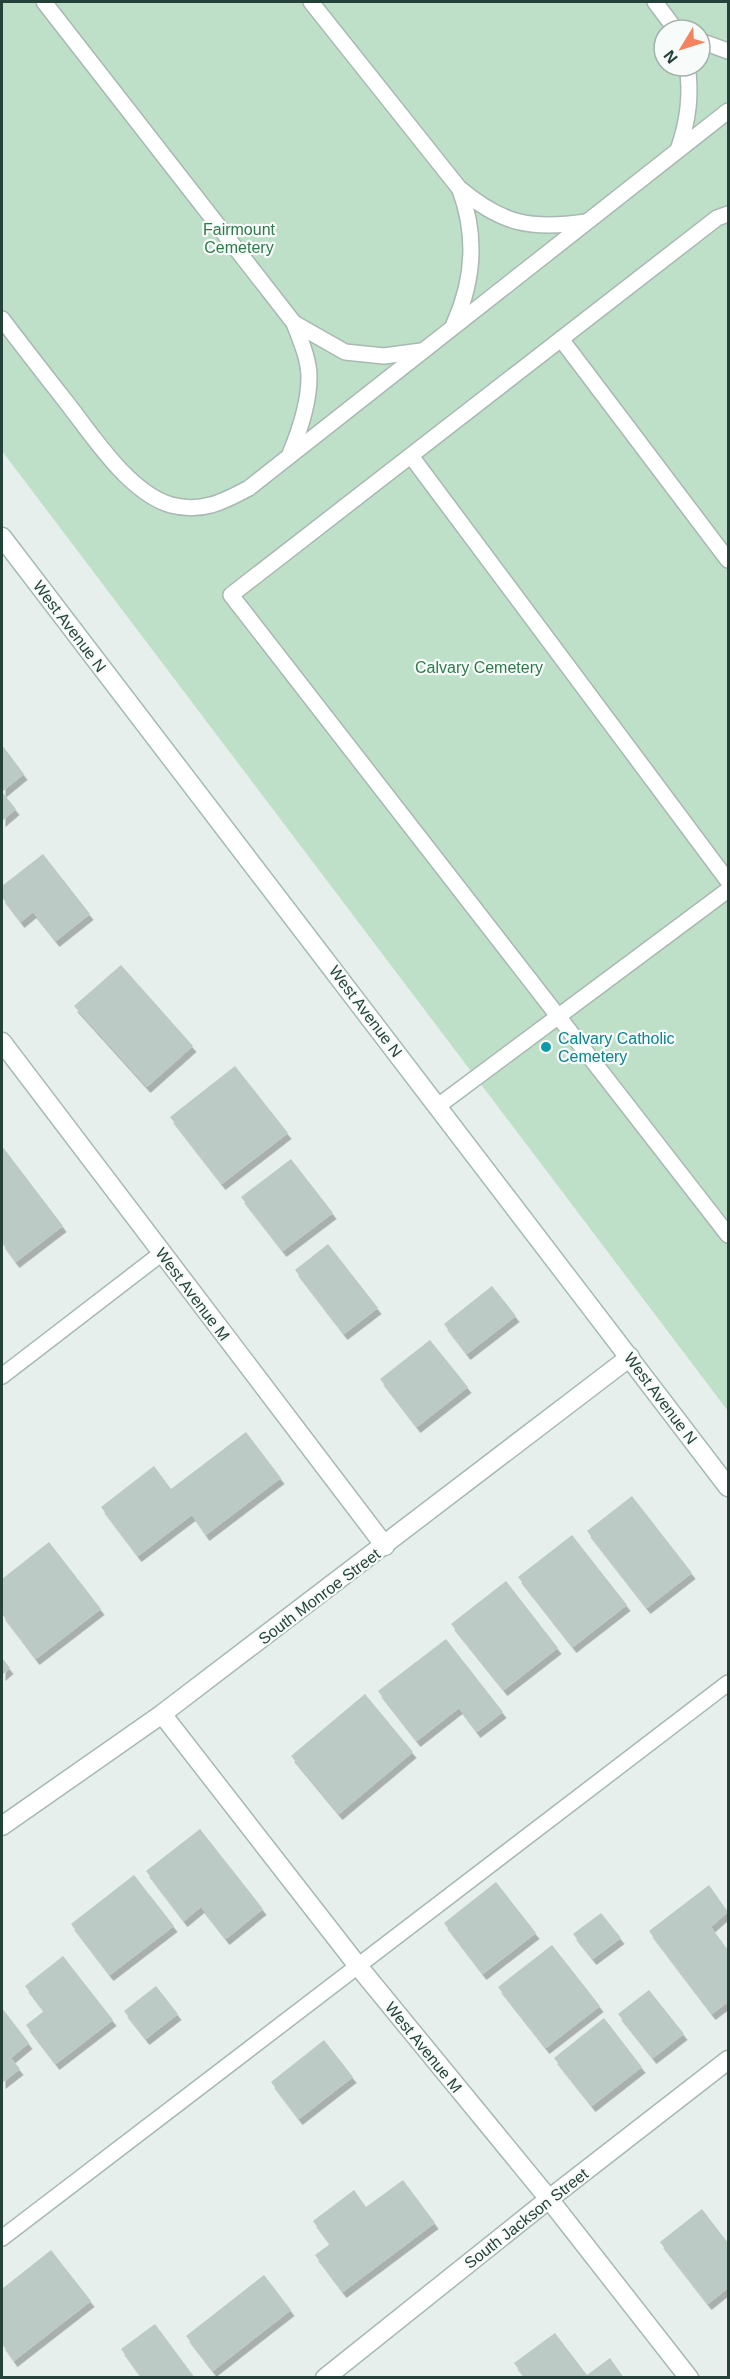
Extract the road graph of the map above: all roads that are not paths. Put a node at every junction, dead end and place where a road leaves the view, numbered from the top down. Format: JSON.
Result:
{"nodes":[{"id":1,"x":44,"y":2,"type":"edge"},
{"id":2,"x":311,"y":2,"type":"edge"},
{"id":3,"x":655,"y":2,"type":"edge"},
{"id":4,"x":667,"y":18,"type":"edge"},
{"id":5,"x":712,"y":45,"type":"edge"},
{"id":6,"x":729,"y":51,"type":"edge"},
{"id":7,"x":688,"y":78,"type":"edge"},
{"id":8,"x":729,"y":111,"type":"edge"},
{"id":9,"x":678,"y":150,"type":"junction"},
{"id":10,"x":459,"y":188,"type":"junction"},
{"id":11,"x":729,"y":214,"type":"edge"},
{"id":12,"x":586,"y":222,"type":"junction"},
{"id":13,"x":2,"y":319,"type":"edge"},
{"id":14,"x":294,"y":323,"type":"junction"},
{"id":15,"x":453,"y":327,"type":"junction"},
{"id":16,"x":561,"y":339,"type":"junction"},
{"id":17,"x":423,"y":351,"type":"junction"},
{"id":18,"x":289,"y":456,"type":"junction"},
{"id":19,"x":411,"y":456,"type":"junction"},
{"id":20,"x":2,"y":537,"type":"edge"},
{"id":21,"x":729,"y":560,"type":"edge"},
{"id":22,"x":729,"y":881,"type":"edge"},
{"id":23,"x":729,"y":890,"type":"edge"},
{"id":24,"x":558,"y":1016,"type":"junction"},
{"id":25,"x":2,"y":1042,"type":"edge"},
{"id":26,"x":438,"y":1106,"type":"junction"},
{"id":27,"x":729,"y":1235,"type":"edge"},
{"id":28,"x":162,"y":1253,"type":"junction"},
{"id":29,"x":630,"y":1357,"type":"junction"},
{"id":30,"x":2,"y":1376,"type":"edge"},
{"id":31,"x":729,"y":1487,"type":"edge"},
{"id":32,"x":385,"y":1546,"type":"junction"},
{"id":33,"x":729,"y":1683,"type":"edge"},
{"id":34,"x":162,"y":1714,"type":"junction"},
{"id":35,"x":2,"y":1826,"type":"edge"},
{"id":36,"x":358,"y":1966,"type":"junction"},
{"id":37,"x":729,"y":2060,"type":"edge"},
{"id":38,"x":549,"y":2199,"type":"junction"},
{"id":39,"x":2,"y":2238,"type":"edge"},
{"id":40,"x":325,"y":2378,"type":"edge"},
{"id":41,"x":689,"y":2378,"type":"edge"}],
"edges":[{"from":1,"to":14,"type":"lane"},
{"from":2,"to":10,"type":"lane"},
{"from":3,"to":4,"type":"lane"},
{"from":5,"to":6,"type":"lane"},
{"from":7,"to":9,"type":"lane"},
{"from":8,"to":9,"type":"lane"},
{"from":9,"to":12,"type":"lane"},
{"from":10,"to":12,"type":"lane"},
{"from":10,"to":15,"type":"lane"},
{"from":11,"to":16,"type":"lane"},
{"from":12,"to":15,"type":"lane"},
{"from":13,"to":18,"type":"lane"},
{"from":14,"to":17,"type":"lane"},
{"from":14,"to":18,"type":"lane"},
{"from":15,"to":17,"type":"lane"},
{"from":16,"to":19,"type":"lane"},
{"from":16,"to":21,"type":"lane"},
{"from":17,"to":18,"type":"lane"},
{"from":19,"to":22,"type":"lane"},
{"from":19,"to":24,"type":"lane"},
{"from":20,"to":26,"type":"street","name":"West Avenue N"},
{"from":23,"to":24,"type":"lane"},
{"from":24,"to":26,"type":"lane"},
{"from":24,"to":27,"type":"lane"},
{"from":25,"to":28,"type":"street","name":"West Avenue M"},
{"from":26,"to":29,"type":"street","name":"West Avenue N"},
{"from":28,"to":30,"type":"lane"},
{"from":28,"to":32,"type":"street","name":"West Avenue M"},
{"from":29,"to":31,"type":"street","name":"West Avenue N"},
{"from":29,"to":32,"type":"street","name":"South Monroe Street"},
{"from":32,"to":34,"type":"street","name":"South Monroe Street"},
{"from":33,"to":36,"type":"lane"},
{"from":34,"to":35,"type":"street","name":"South Monroe Street"},
{"from":34,"to":36,"type":"street","name":"West Avenue M"},
{"from":36,"to":38,"type":"street","name":"West Avenue M"},
{"from":36,"to":39,"type":"lane"},
{"from":37,"to":38,"type":"street","name":"South Jackson Street"},
{"from":38,"to":40,"type":"street","name":"South Jackson Street"},
{"from":38,"to":41,"type":"street","name":"West Avenue M"}]}
